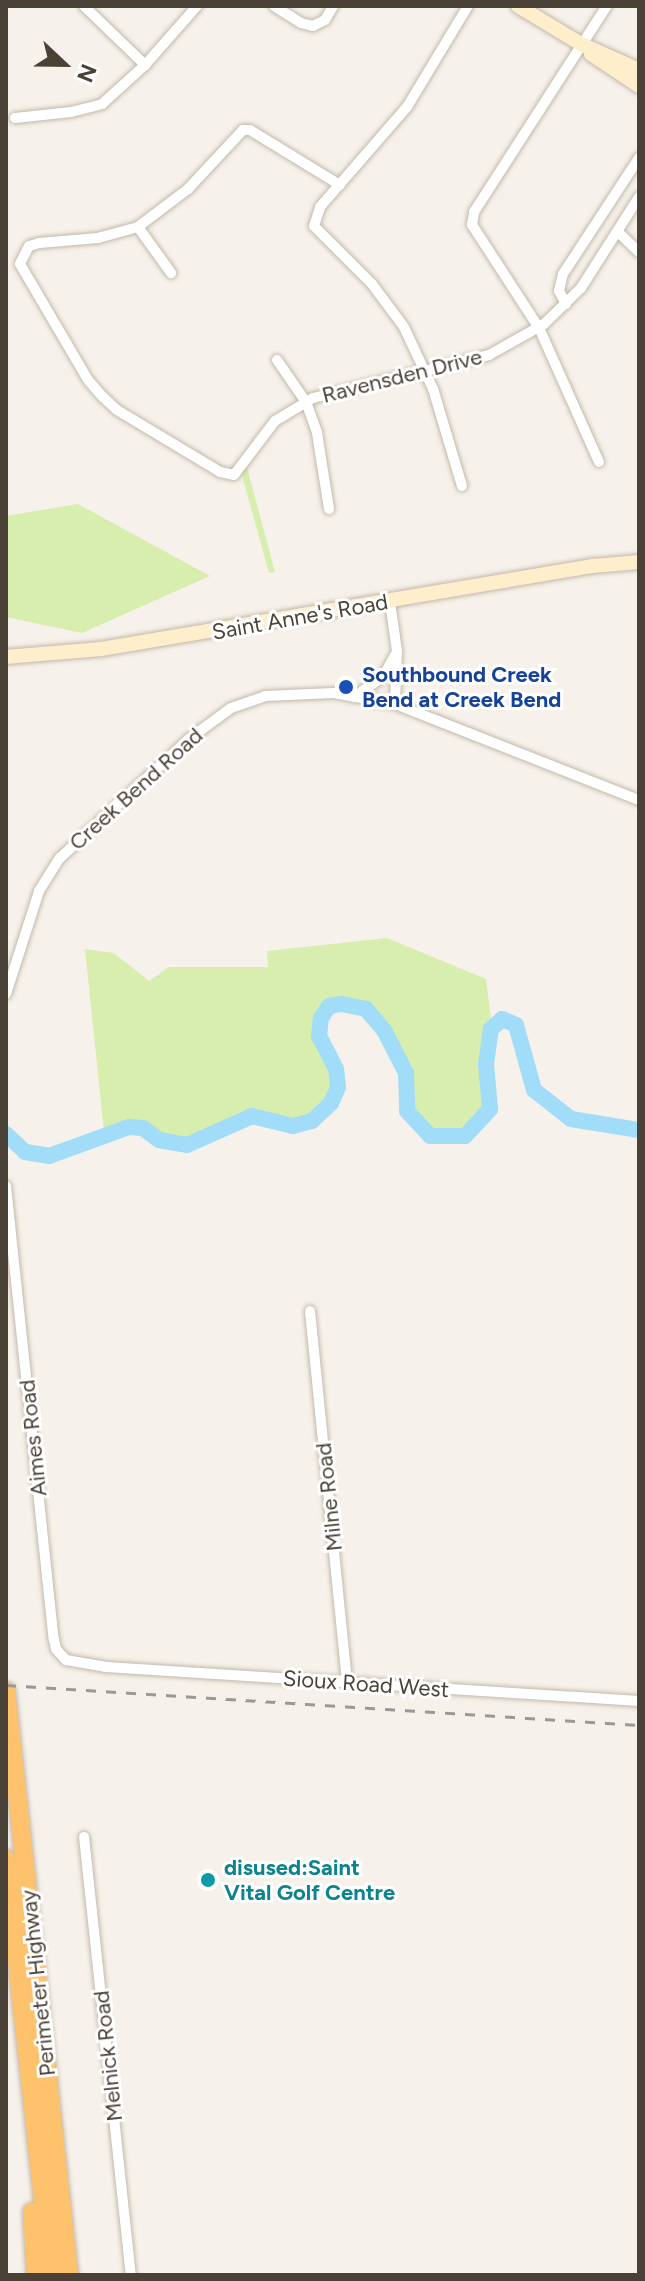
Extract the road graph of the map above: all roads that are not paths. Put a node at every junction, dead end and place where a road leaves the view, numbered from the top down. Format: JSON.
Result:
{"nodes":[{"id":1,"x":84,"y":6,"type":"edge"},
{"id":2,"x":197,"y":6,"type":"edge"},
{"id":3,"x":274,"y":6,"type":"edge"},
{"id":4,"x":333,"y":6,"type":"edge"},
{"id":5,"x":468,"y":6,"type":"edge"},
{"id":6,"x":518,"y":6,"type":"edge"},
{"id":7,"x":607,"y":6,"type":"edge"},
{"id":8,"x":583,"y":45,"type":"junction"},
{"id":9,"x":145,"y":65,"type":"junction"},
{"id":10,"x":639,"y":70,"type":"edge"},
{"id":11,"x":639,"y":86,"type":"edge"},
{"id":12,"x":15,"y":118,"type":"dead end"},
{"id":13,"x":639,"y":158,"type":"edge"},
{"id":14,"x":340,"y":185,"type":"junction"},
{"id":15,"x":639,"y":197,"type":"edge"},
{"id":16,"x":138,"y":227,"type":"junction"},
{"id":17,"x":618,"y":232,"type":"junction"},
{"id":18,"x":639,"y":252,"type":"edge"},
{"id":19,"x":171,"y":273,"type":"dead end"},
{"id":20,"x":566,"y":304,"type":"junction"},
{"id":21,"x":539,"y":328,"type":"junction"},
{"id":22,"x":277,"y":360,"type":"dead end"},
{"id":23,"x":425,"y":370,"type":"junction"},
{"id":24,"x":306,"y":402,"type":"junction"},
{"id":25,"x":599,"y":462,"type":"dead end"},
{"id":26,"x":462,"y":486,"type":"dead end"},
{"id":27,"x":329,"y":509,"type":"dead end"},
{"id":28,"x":639,"y":551,"type":"edge"},
{"id":29,"x":639,"y":562,"type":"edge"},
{"id":30,"x":593,"y":566,"type":"junction"},
{"id":31,"x":390,"y":602,"type":"junction"},
{"id":32,"x":397,"y":651,"type":"junction"},
{"id":33,"x":6,"y":657,"type":"edge"},
{"id":34,"x":354,"y":697,"type":"junction"},
{"id":35,"x":395,"y":704,"type":"junction"},
{"id":36,"x":639,"y":800,"type":"edge"},
{"id":37,"x":6,"y":994,"type":"edge"},
{"id":38,"x":6,"y":1186,"type":"edge"},
{"id":39,"x":310,"y":1311,"type":"dead end"},
{"id":40,"x":93,"y":1666,"type":"joint"},
{"id":41,"x":347,"y":1683,"type":"junction"},
{"id":42,"x":6,"y":1691,"type":"edge"},
{"id":43,"x":639,"y":1701,"type":"edge"},
{"id":44,"x":84,"y":1837,"type":"dead end"},
{"id":45,"x":6,"y":1859,"type":"edge"},
{"id":46,"x":31,"y":2097,"type":"junction"},
{"id":47,"x":36,"y":2275,"type":"edge"},
{"id":48,"x":51,"y":2275,"type":"edge"},
{"id":49,"x":69,"y":2275,"type":"edge"},
{"id":50,"x":131,"y":2275,"type":"edge"}],
"edges":[{"from":1,"to":9,"type":"street"},
{"from":2,"to":9,"type":"street"},
{"from":3,"to":4,"type":"street"},
{"from":5,"to":14,"type":"street"},
{"from":6,"to":8,"type":"main road"},
{"from":7,"to":8,"type":"street"},
{"from":8,"to":10,"type":"main road"},
{"from":8,"to":11,"type":"main road"},
{"from":8,"to":21,"type":"street"},
{"from":9,"to":12,"type":"street"},
{"from":13,"to":20,"type":"street"},
{"from":14,"to":16,"type":"street","name":"Ravensden Drive"},
{"from":14,"to":23,"type":"street"},
{"from":15,"to":17,"type":"street","name":"Ravensden Drive"},
{"from":16,"to":19,"type":"street"},
{"from":16,"to":24,"type":"street","name":"Ravensden Drive"},
{"from":17,"to":18,"type":"street"},
{"from":17,"to":20,"type":"street","name":"Ravensden Drive"},
{"from":20,"to":21,"type":"street","name":"Ravensden Drive"},
{"from":21,"to":23,"type":"street","name":"Ravensden Drive"},
{"from":21,"to":25,"type":"street"},
{"from":22,"to":24,"type":"street"},
{"from":23,"to":24,"type":"street","name":"Ravensden Drive"},
{"from":23,"to":26,"type":"street"},
{"from":24,"to":27,"type":"street"},
{"from":28,"to":30,"type":"main road","name":"Saint Anne's Road"},
{"from":29,"to":30,"type":"main road","name":"Saint Anne's Road"},
{"from":30,"to":31,"type":"main road","name":"Saint Anne's Road"},
{"from":31,"to":32,"type":"street"},
{"from":31,"to":33,"type":"main road","name":"Saint Anne's Road"},
{"from":32,"to":34,"type":"street"},
{"from":32,"to":35,"type":"street"},
{"from":34,"to":35,"type":"street","name":"Creek Bend Road"},
{"from":34,"to":37,"type":"street","name":"Creek Bend Road"},
{"from":35,"to":36,"type":"street","name":"Creek Bend Road"},
{"from":38,"to":40,"type":"street","name":"Aimes Road"},
{"from":39,"to":41,"type":"street","name":"Milne Road"},
{"from":40,"to":41,"type":"street","name":"Sioux Road West"},
{"from":41,"to":43,"type":"street","name":"Sioux Road West"},
{"from":42,"to":49,"type":"highway","name":"Perimeter Highway"},
{"from":44,"to":50,"type":"street","name":"Melnick Road"},
{"from":45,"to":46,"type":"highway","name":"Perimeter Highway"},
{"from":46,"to":47,"type":"highway"},
{"from":46,"to":48,"type":"highway","name":"Perimeter Highway"}]}
